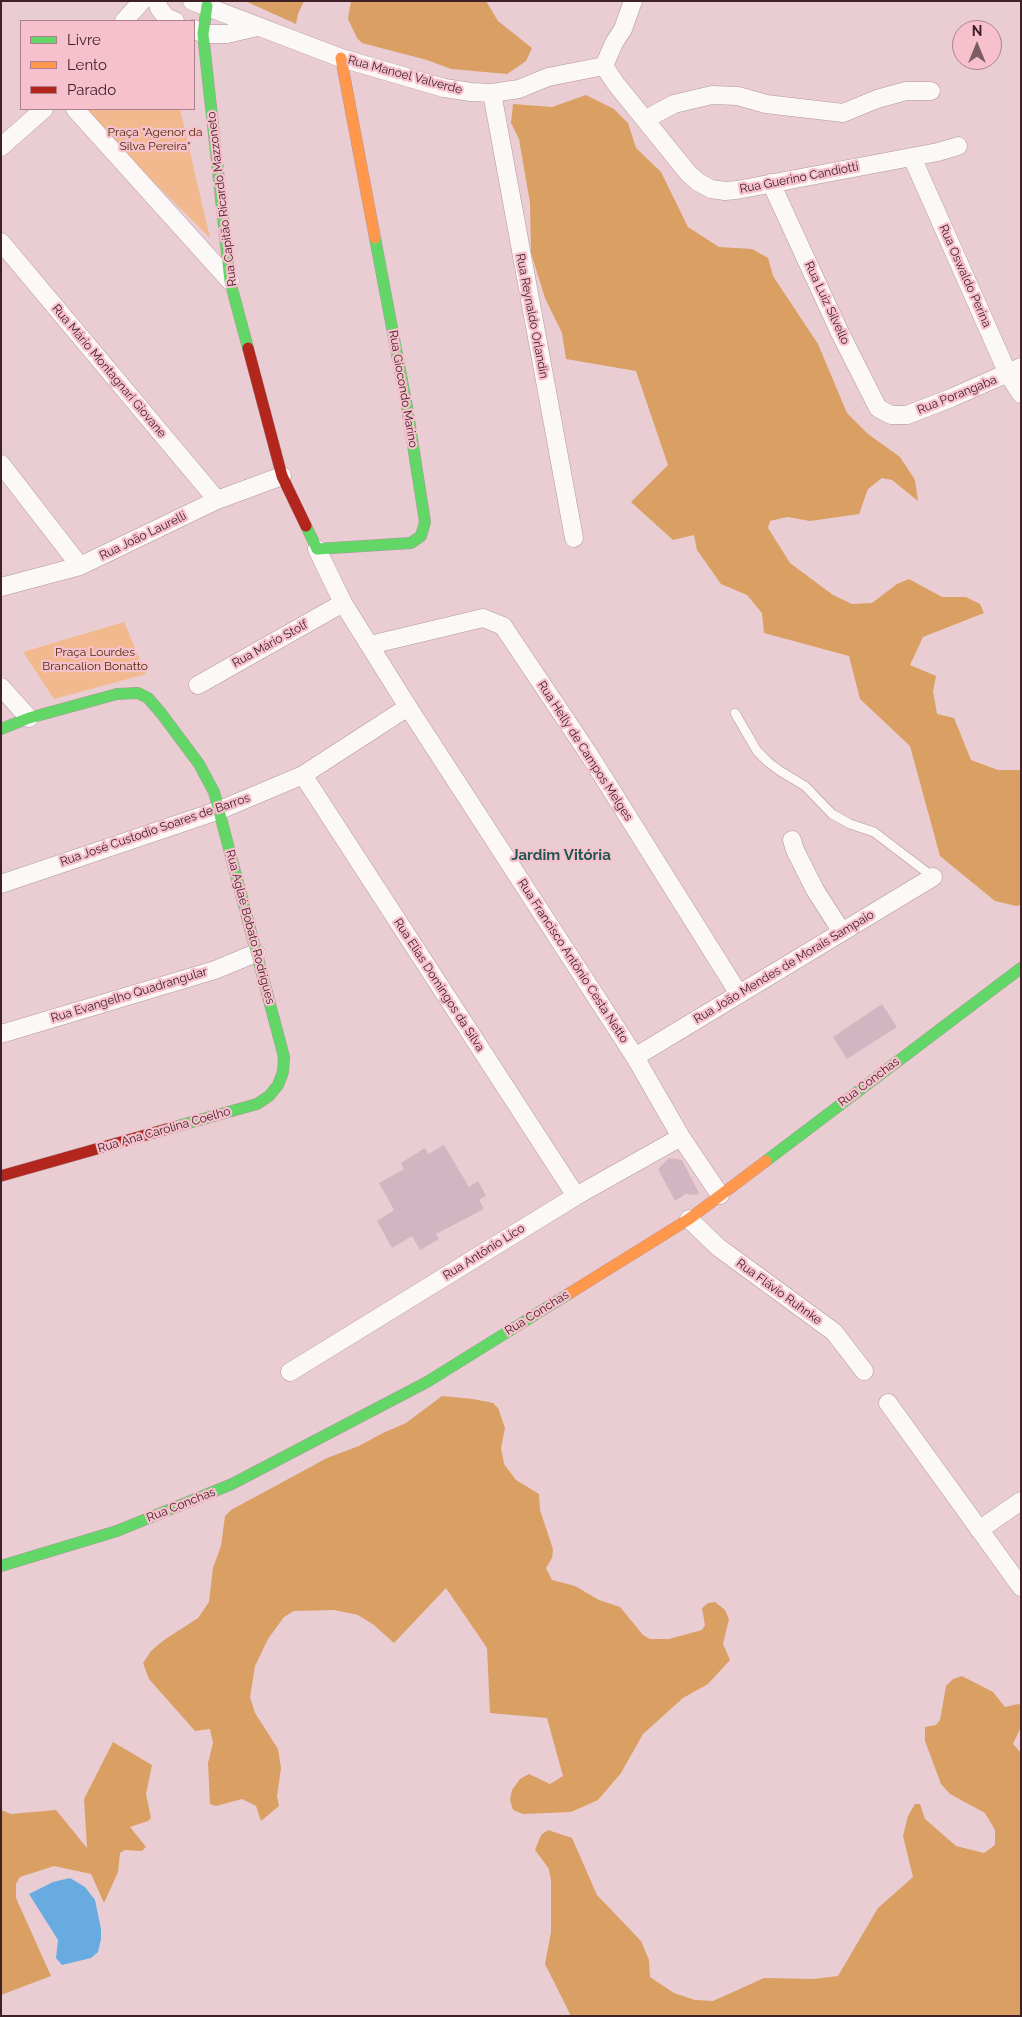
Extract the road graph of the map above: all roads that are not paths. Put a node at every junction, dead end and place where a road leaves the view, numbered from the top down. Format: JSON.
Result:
{"nodes":[{"id":1,"x":142,"y":1,"type":"edge"},
{"id":2,"x":157,"y":1,"type":"edge"},
{"id":3,"x":633,"y":1,"type":"edge"},
{"id":4,"x":200,"y":4,"type":"edge"},
{"id":5,"x":125,"y":20,"type":"edge"},
{"id":6,"x":173,"y":20,"type":"edge"},
{"id":7,"x":256,"y":27,"type":"junction"},
{"id":8,"x":198,"y":32,"type":"edge"},
{"id":9,"x":341,"y":58,"type":"junction"},
{"id":10,"x":604,"y":66,"type":"junction"},
{"id":11,"x":931,"y":91,"type":"dead end"},
{"id":12,"x":492,"y":93,"type":"junction"},
{"id":13,"x":43,"y":110,"type":"edge"},
{"id":14,"x":75,"y":110,"type":"edge"},
{"id":15,"x":646,"y":119,"type":"junction"},
{"id":16,"x":958,"y":146,"type":"dead end"},
{"id":17,"x":1,"y":147,"type":"edge"},
{"id":18,"x":912,"y":157,"type":"junction"},
{"id":19,"x":771,"y":183,"type":"junction"},
{"id":20,"x":1,"y":242,"type":"edge"},
{"id":21,"x":230,"y":281,"type":"junction"},
{"id":22,"x":1015,"y":370,"type":"edge"},
{"id":23,"x":1021,"y":394,"type":"edge"},
{"id":24,"x":891,"y":416,"type":"joint"},
{"id":25,"x":1,"y":464,"type":"edge"},
{"id":26,"x":282,"y":476,"type":"junction"},
{"id":27,"x":217,"y":500,"type":"junction"},
{"id":28,"x":574,"y":538,"type":"dead end"},
{"id":29,"x":317,"y":548,"type":"junction"},
{"id":30,"x":80,"y":566,"type":"junction"},
{"id":31,"x":1,"y":587,"type":"edge"},
{"id":32,"x":343,"y":603,"type":"junction"},
{"id":33,"x":370,"y":645,"type":"junction"},
{"id":34,"x":198,"y":685,"type":"dead end"},
{"id":35,"x":1,"y":687,"type":"edge"},
{"id":36,"x":408,"y":707,"type":"junction"},
{"id":37,"x":735,"y":712,"type":"dead end"},
{"id":38,"x":28,"y":718,"type":"junction"},
{"id":39,"x":1,"y":729,"type":"edge"},
{"id":40,"x":303,"y":775,"type":"junction"},
{"id":41,"x":220,"y":810,"type":"junction"},
{"id":42,"x":792,"y":840,"type":"dead end"},
{"id":43,"x":933,"y":877,"type":"joint"},
{"id":44,"x":1,"y":884,"type":"edge"},
{"id":45,"x":842,"y":932,"type":"junction"},
{"id":46,"x":256,"y":953,"type":"junction"},
{"id":47,"x":1021,"y":968,"type":"edge"},
{"id":48,"x":740,"y":994,"type":"junction"},
{"id":49,"x":1,"y":1034,"type":"edge"},
{"id":50,"x":281,"y":1044,"type":"joint"},
{"id":51,"x":635,"y":1057,"type":"junction"},
{"id":52,"x":681,"y":1137,"type":"junction"},
{"id":53,"x":1,"y":1176,"type":"edge"},
{"id":54,"x":720,"y":1195,"type":"junction"},
{"id":55,"x":576,"y":1196,"type":"junction"},
{"id":56,"x":689,"y":1219,"type":"junction"},
{"id":57,"x":864,"y":1371,"type":"dead end"},
{"id":58,"x":290,"y":1372,"type":"dead end"},
{"id":59,"x":888,"y":1403,"type":"dead end"},
{"id":60,"x":1021,"y":1500,"type":"edge"},
{"id":61,"x":979,"y":1530,"type":"junction"},
{"id":62,"x":1,"y":1566,"type":"edge"},
{"id":63,"x":1021,"y":1587,"type":"edge"}],
"edges":[{"from":1,"to":5,"type":"street"},
{"from":2,"to":6,"type":"street"},
{"from":3,"to":10,"type":"street"},
{"from":4,"to":7,"type":"street","name":"Rua Manoel Valverde"},
{"from":4,"to":8,"type":"street","name":"Rua Capitão Ricardo Mazzoneto"},
{"from":7,"to":8,"type":"street"},
{"from":7,"to":9,"type":"street","name":"Rua Manoel Valverde"},
{"from":8,"to":21,"type":"street","name":"Rua Capitão Ricardo Mazzoneto"},
{"from":9,"to":12,"type":"street","name":"Rua Manoel Valverde"},
{"from":9,"to":29,"type":"street","name":"Rua Giocondo Marino"},
{"from":10,"to":12,"type":"street","name":"Rua Manoel Valverde"},
{"from":10,"to":15,"type":"street","name":"Rua Guerino Candiotti"},
{"from":11,"to":15,"type":"street"},
{"from":12,"to":28,"type":"street","name":"Rua Reynaldo Orlandin"},
{"from":13,"to":17,"type":"street"},
{"from":14,"to":21,"type":"street"},
{"from":15,"to":19,"type":"street","name":"Rua Guerino Candiotti"},
{"from":16,"to":18,"type":"street","name":"Rua Guerino Candiotti"},
{"from":18,"to":19,"type":"street","name":"Rua Guerino Candiotti"},
{"from":18,"to":22,"type":"street","name":"Rua Oswaldo Perina"},
{"from":19,"to":24,"type":"street","name":"Rua Luiz Silvello"},
{"from":20,"to":27,"type":"street","name":"Rua Mário Montagnari Giovane"},
{"from":21,"to":26,"type":"street","name":"Rua Capitão Ricardo Mazzoneto"},
{"from":22,"to":23,"type":"street","name":"Rua Oswaldo Perina"},
{"from":22,"to":24,"type":"street","name":"Rua Porangaba"},
{"from":25,"to":30,"type":"street"},
{"from":26,"to":27,"type":"street","name":"Rua João Laurelli"},
{"from":26,"to":29,"type":"street"},
{"from":27,"to":30,"type":"street","name":"Rua João Laurelli"},
{"from":29,"to":32,"type":"street","name":"Rua Francisco Antônio Cesta Netto"},
{"from":30,"to":31,"type":"street","name":"Rua João Laurelli"},
{"from":32,"to":33,"type":"street","name":"Rua Francisco Antônio Cesta Netto"},
{"from":32,"to":34,"type":"street","name":"Rua Mário Stolf"},
{"from":33,"to":36,"type":"street","name":"Rua Francisco Antônio Cesta Netto"},
{"from":33,"to":48,"type":"street","name":"Rua Helly de Campos Melges"},
{"from":35,"to":38,"type":"street"},
{"from":36,"to":40,"type":"street","name":"Rua José Custodio Soares de Barros"},
{"from":36,"to":51,"type":"street","name":"Rua Francisco Antônio Cesta Netto"},
{"from":37,"to":43,"type":"lane"},
{"from":38,"to":39,"type":"street","name":"Rua Aglaé Bobato Rodrigues"},
{"from":38,"to":41,"type":"street","name":"Rua Aglaé Bobato Rodrigues"},
{"from":40,"to":41,"type":"street","name":"Rua José Custodio Soares de Barros"},
{"from":40,"to":55,"type":"street","name":"Rua Elias Domingos da Silva"},
{"from":41,"to":44,"type":"street","name":"Rua José Custodio Soares de Barros"},
{"from":41,"to":46,"type":"street","name":"Rua Aglaé Bobato Rodrigues"},
{"from":42,"to":45,"type":"street"},
{"from":43,"to":45,"type":"street","name":"Rua João Mendes de Morais Sampaio"},
{"from":45,"to":48,"type":"street","name":"Rua João Mendes de Morais Sampaio"},
{"from":46,"to":49,"type":"street","name":"Rua Evangelho Quadrangular"},
{"from":46,"to":50,"type":"street","name":"Rua Aglaé Bobato Rodrigues"},
{"from":47,"to":54,"type":"street","name":"Rua Conchas"},
{"from":48,"to":51,"type":"street","name":"Rua João Mendes de Morais Sampaio"},
{"from":50,"to":53,"type":"street","name":"Rua Ana Carolina Coelho"},
{"from":51,"to":52,"type":"street","name":"Rua Francisco Antônio Cesta Netto"},
{"from":52,"to":54,"type":"street","name":"Rua Francisco Antônio Cesta Netto"},
{"from":52,"to":55,"type":"street","name":"Rua Antônio Lico"},
{"from":54,"to":56,"type":"street","name":"Rua Conchas"},
{"from":55,"to":58,"type":"street","name":"Rua Antônio Lico"},
{"from":56,"to":57,"type":"street","name":"Rua Flávio Ruhnke"},
{"from":56,"to":62,"type":"street","name":"Rua Conchas"},
{"from":59,"to":61,"type":"street"},
{"from":60,"to":61,"type":"street"},
{"from":61,"to":63,"type":"street"}]}
